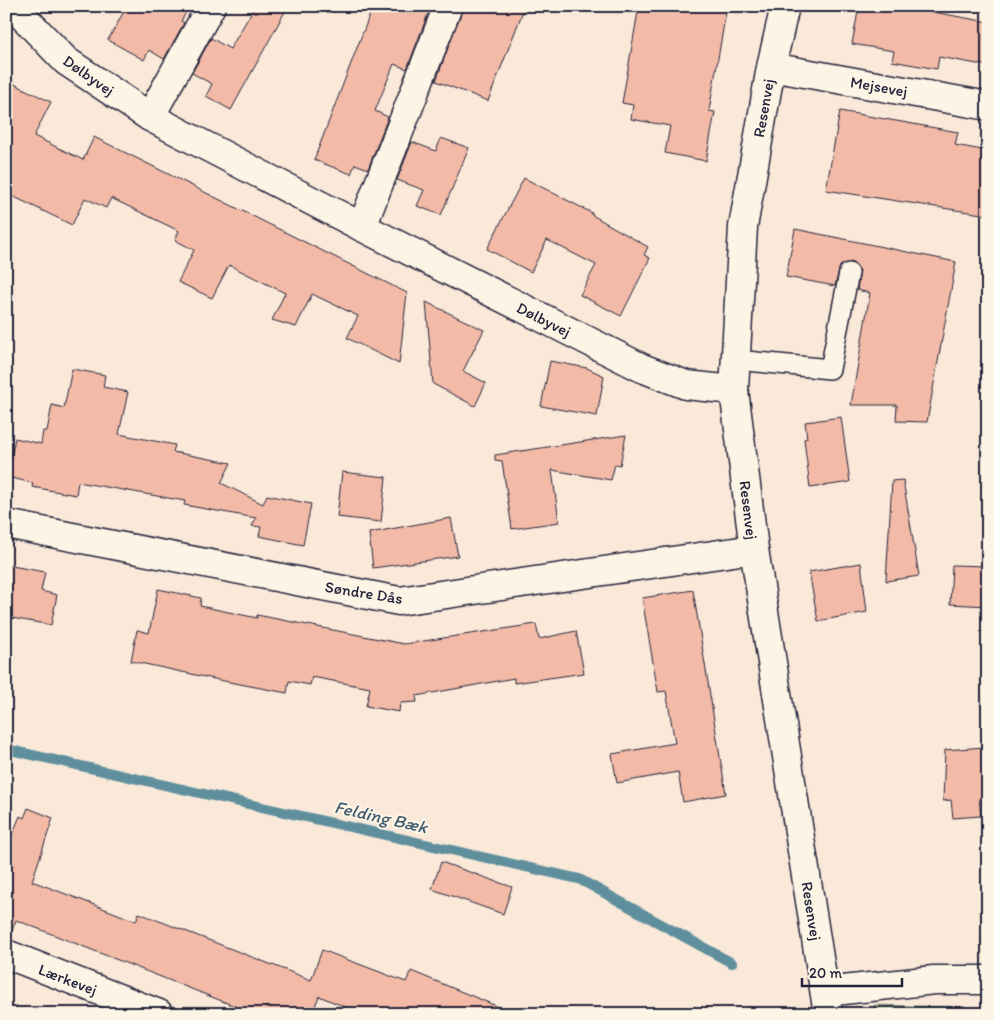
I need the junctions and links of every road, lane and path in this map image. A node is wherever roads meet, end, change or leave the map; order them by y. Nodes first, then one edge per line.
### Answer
1 (13, 6) edge
2 (211, 6) edge
3 (448, 6) edge
4 (785, 6) edge
5 (771, 67) junction
6 (988, 106) edge
7 (150, 117) junction
8 (362, 227) junction
9 (849, 273) dead end
10 (736, 360) junction
11 (734, 390) junction
12 (6, 524) edge
13 (754, 549) junction
14 (6, 954) edge
15 (988, 980) edge
16 (827, 1003) edge
17 (159, 1014) edge

1 - 7 street, Dølbyvej
2 - 7 street
3 - 8 street
4 - 5 street, Resenvej
5 - 6 street, Mejsevej
5 - 10 street, Resenvej
7 - 8 street, Dølbyvej
8 - 11 street, Dølbyvej
9 - 10 lane
10 - 11 street, Resenvej
11 - 13 street, Resenvej
12 - 13 street, Søndre Dås
13 - 16 street, Resenvej
14 - 17 street, Lærkevej
15 - 16 street

